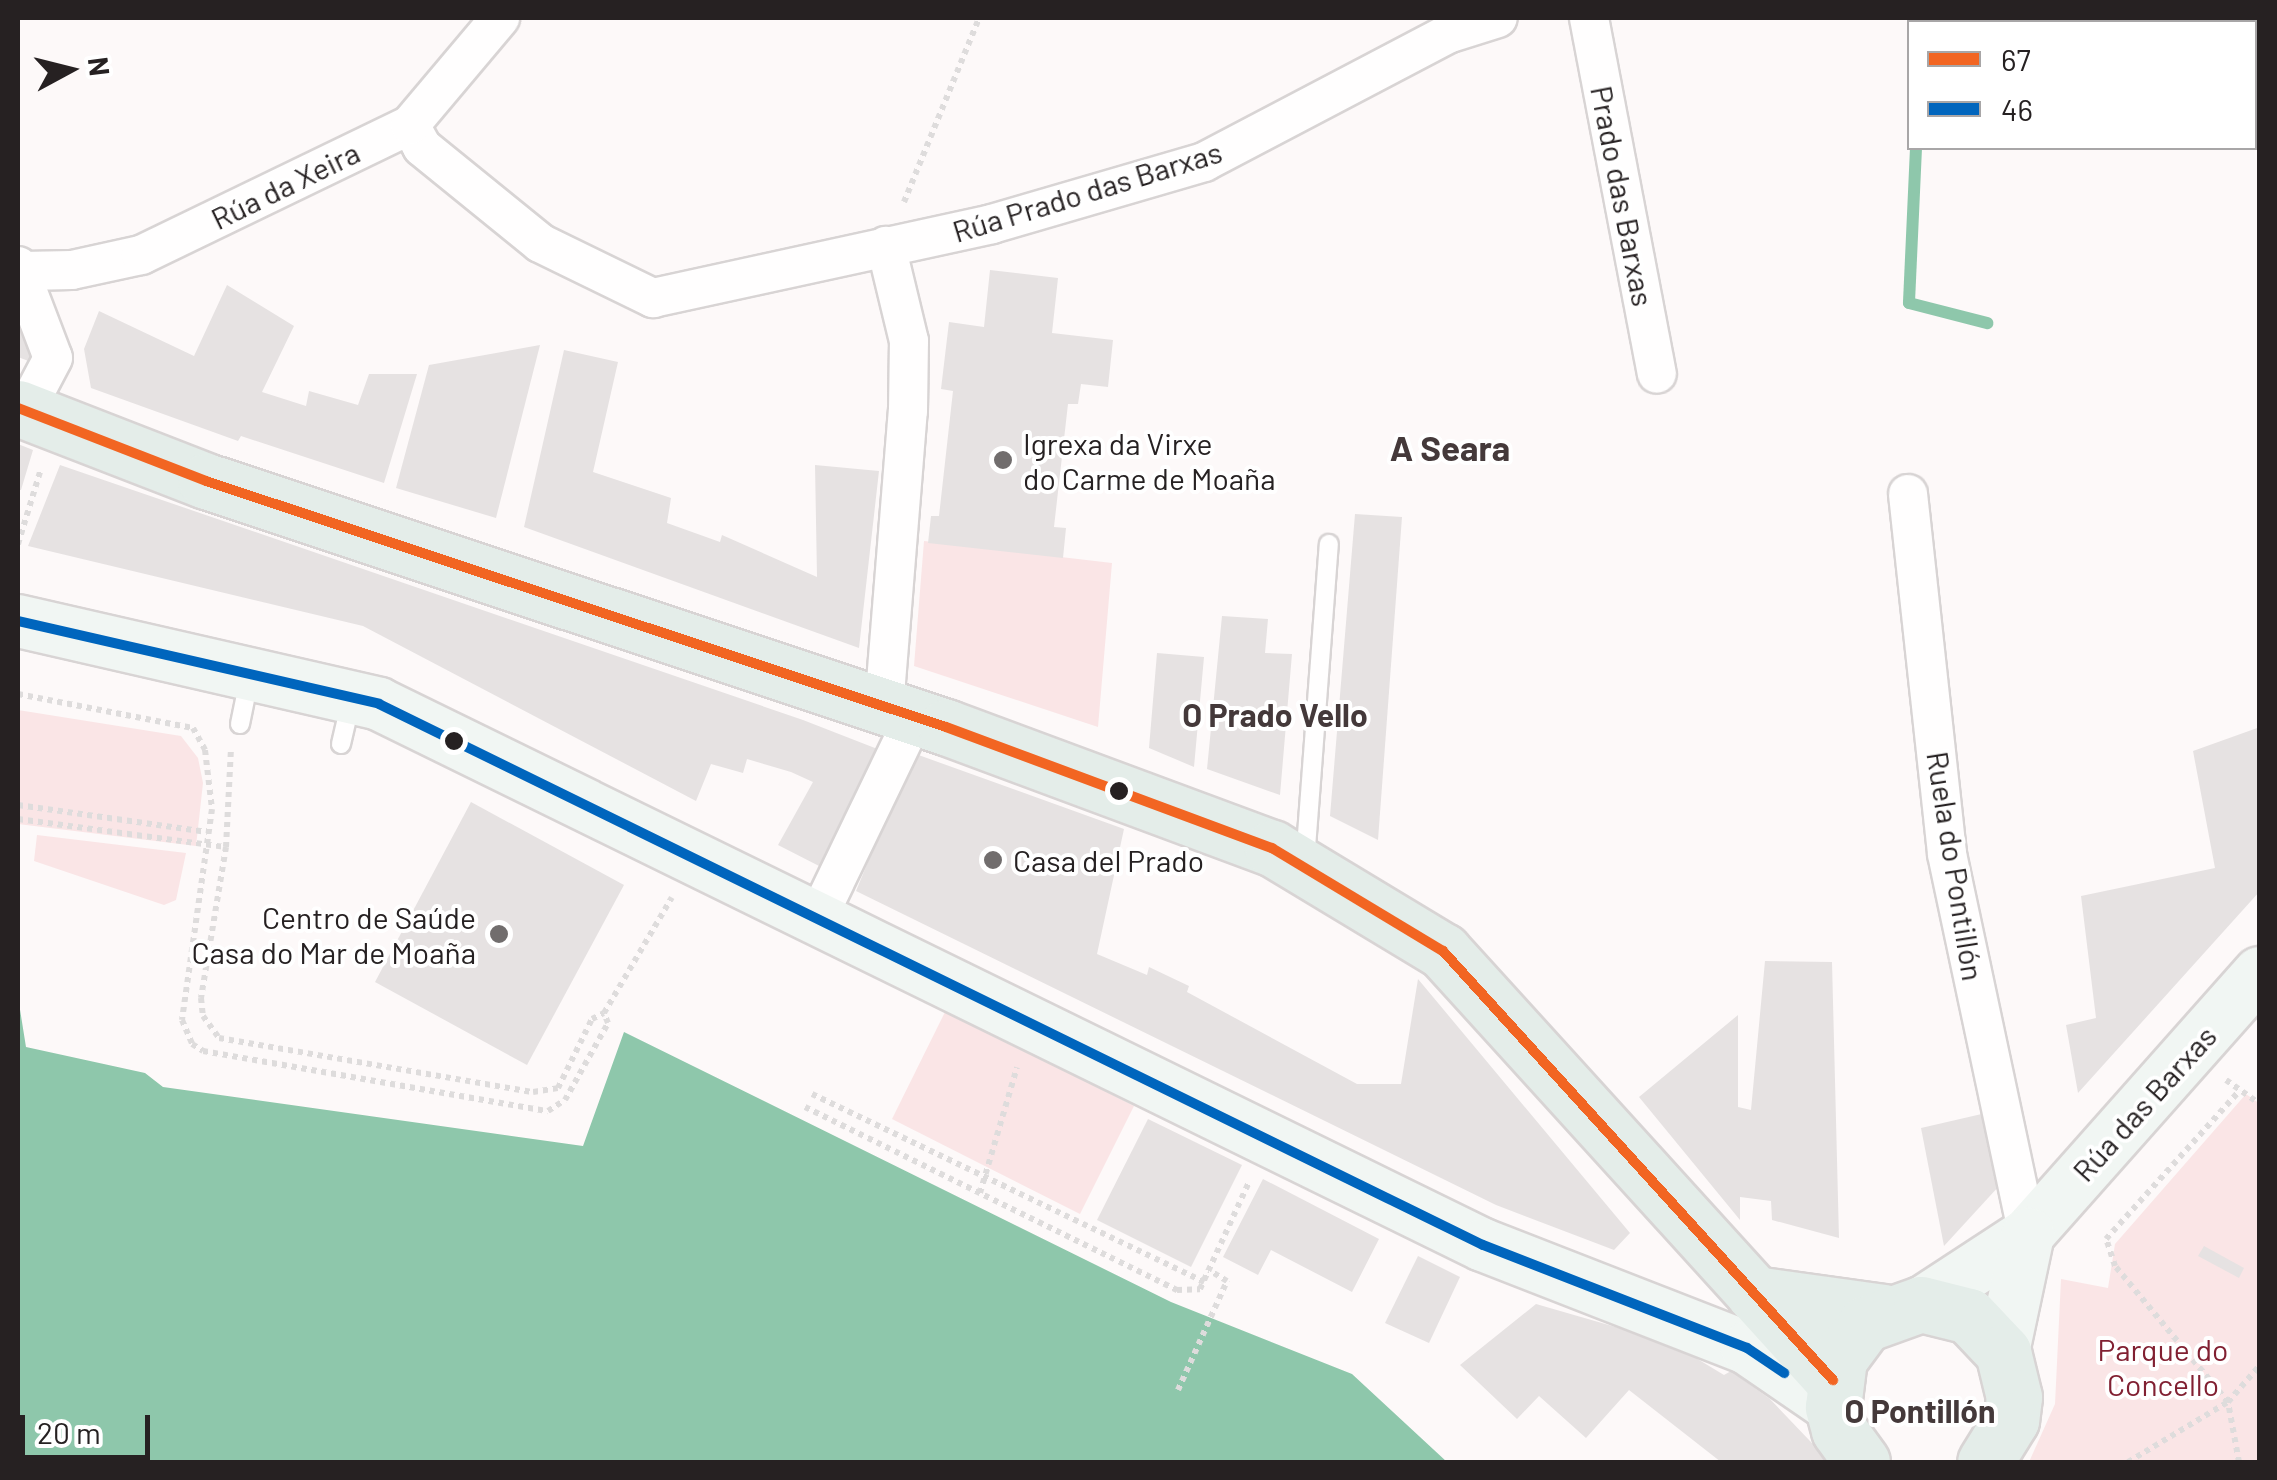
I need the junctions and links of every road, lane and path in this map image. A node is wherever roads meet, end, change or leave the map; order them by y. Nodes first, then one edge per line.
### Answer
1 (500, 18) edge
2 (979, 18) edge
3 (1498, 18) edge
4 (1589, 18) edge
5 (410, 125) junction
6 (886, 246) junction
7 (20, 269) edge
8 (1657, 374) dead end
9 (29, 426) edge
10 (1908, 494) dead end
11 (18, 544) edge
12 (1329, 544) dead end
13 (18, 621) edge
14 (18, 694) edge
15 (245, 699) junction
16 (899, 712) junction
17 (18, 805) edge
18 (18, 818) edge
19 (207, 832) junction
20 (206, 844) junction
21 (226, 846) junction
22 (694, 858) junction
23 (1304, 866) junction
24 (817, 919) junction
25 (2260, 973) edge
26 (604, 1013) junction
27 (1030, 1023) junction
28 (2240, 1090) dead end
29 (812, 1094) dead end
30 (804, 1107) dead end
31 (1268, 1140) junction
32 (986, 1178) junction
33 (980, 1193) junction
34 (2028, 1234) junction
35 (1209, 1270) junction
36 (1204, 1282) junction
37 (1754, 1294) junction
38 (1903, 1308) junction
39 (2004, 1352) junction
40 (2260, 1365) edge
41 (1178, 1390) dead end
42 (1833, 1394) junction
43 (2228, 1402) junction
44 (1862, 1462) edge
45 (1984, 1462) edge
46 (2128, 1462) edge
47 (2240, 1462) edge

1 - 5 street, Rúa da Xeira
2 - 6 path
3 - 6 street, Rúa Prado das Barxas
4 - 8 street, Prado das Barxas
5 - 6 street, Rúa Prado das Barxas
5 - 7 street, Rúa da Xeira
6 - 16 street
7 - 9 street
9 - 11 path
9 - 16 main road
10 - 34 street, Ruela do Pontillón
12 - 23 lane
13 - 15 street
14 - 19 path
15 - 21 path
15 - 22 street
16 - 23 main road
16 - 24 street
17 - 19 path
18 - 20 path
19 - 20 path
20 - 21 path
20 - 26 path
21 - 26 path
22 - 24 street
22 - 26 path
23 - 37 main road
24 - 27 street
25 - 34 street, Rúa das Barxas
27 - 31 street
27 - 32 path
28 - 43 path
29 - 32 path
30 - 33 path
31 - 35 path
31 - 42 street
32 - 33 path
32 - 36 path
33 - 36 path
34 - 38 street, Rúa das Barxas
34 - 39 street
35 - 36 path
35 - 41 path
37 - 38 main road
37 - 42 main road
38 - 39 main road
38 - 42 main road
39 - 45 main road
40 - 43 path
42 - 44 main road
43 - 46 path
43 - 47 path

